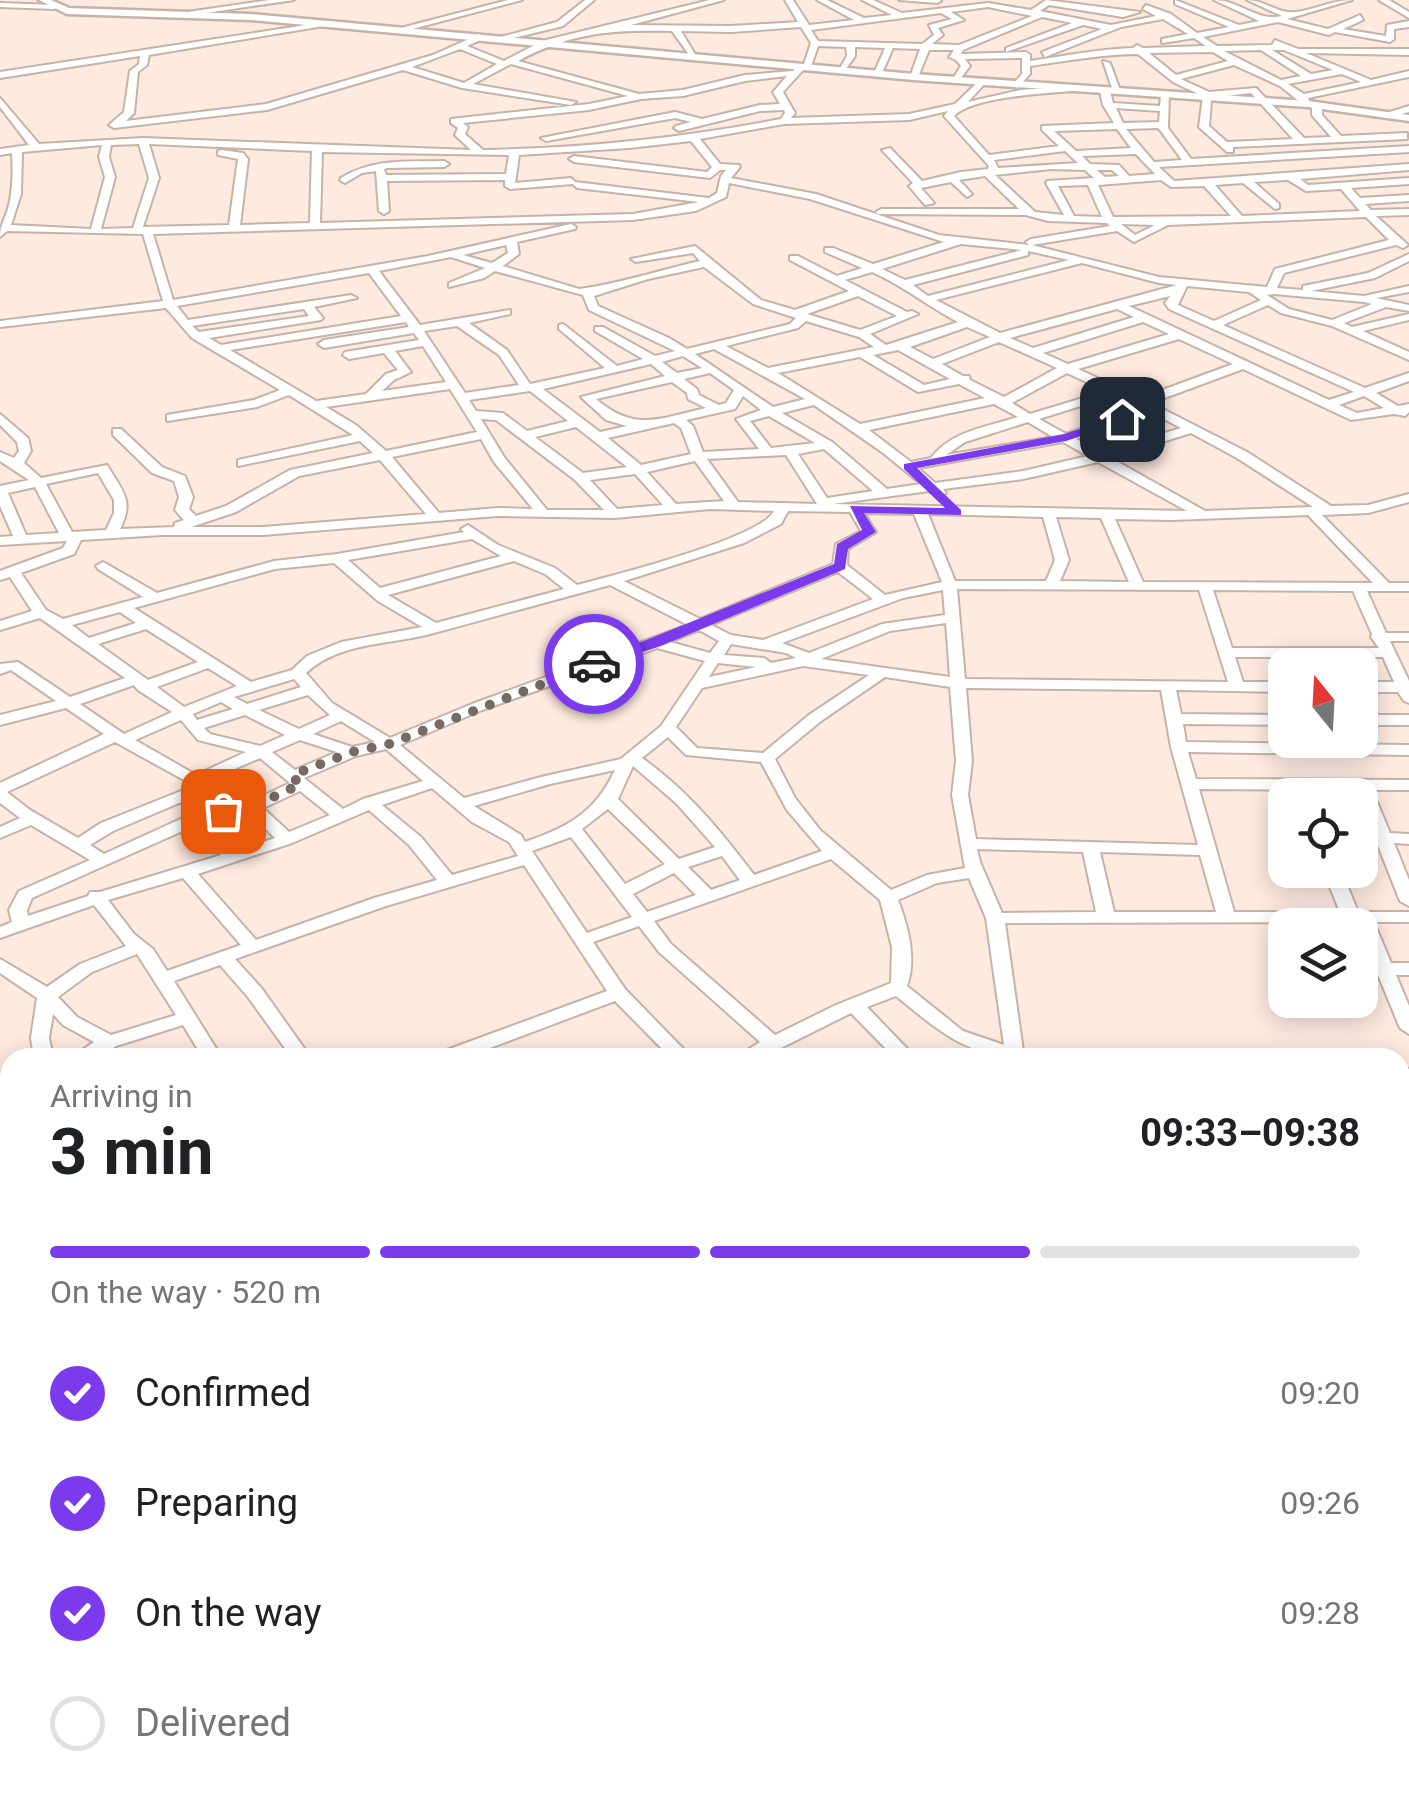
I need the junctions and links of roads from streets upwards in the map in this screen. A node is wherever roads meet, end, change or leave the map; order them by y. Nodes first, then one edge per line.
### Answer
1 (205, 0) edge
2 (290, 0) edge
3 (518, 0) edge
4 (589, 0) edge
5 (720, 0) edge
6 (820, 0) edge
7 (866, 0) edge
8 (903, 0) edge
9 (1123, 0) edge
10 (1198, 0) edge
11 (1218, 0) edge
12 (1267, 0) edge
13 (1348, 0) edge
14 (1384, 0) edge
15 (1050, 1) edge
16 (1253, 1) edge
17 (1302, 1) edge
18 (697, 2) edge
19 (790, 2) edge
20 (803, 2) edge
21 (1396, 2) edge
22 (983, 3) edge
23 (1155, 3) edge
24 (49, 4) edge
25 (247, 4) junction
26 (1183, 4) edge
27 (0, 5) edge
28 (684, 7) junction
29 (960, 8) junction
30 (1322, 8) junction
31 (943, 11) junction
32 (1198, 12) junction
33 (178, 14) junction
34 (1040, 15) junction
35 (1409, 15) edge
36 (901, 16) junction
37 (1165, 16) junction
38 (1290, 16) junction
39 (298, 21) junction
40 (1218, 21) junction
41 (1273, 21) junction
42 (804, 22) junction
43 (866, 22) junction
44 (1084, 22) junction
45 (1130, 22) junction
46 (332, 24) junction
47 (1409, 24) edge
48 (1180, 26) junction
49 (637, 27) junction
50 (607, 28) junction
51 (675, 28) junction
52 (1239, 28) junction
53 (397, 30) junction
54 (1335, 30) junction
55 (276, 31) junction
56 (1146, 32) junction
57 (1112, 33) junction
58 (1197, 36) junction
59 (480, 37) junction
60 (497, 38) junction
61 (1043, 38) junction
62 (1390, 39) junction
63 (546, 43) junction
64 (868, 43) junction
65 (1074, 44) junction
66 (462, 46) junction
67 (1285, 47) junction
68 (813, 48) junction
69 (1263, 48) junction
70 (889, 49) junction
71 (1139, 49) junction
72 (1218, 49) junction
73 (924, 50) junction
74 (960, 50) junction
75 (849, 51) junction
76 (1296, 51) junction
77 (530, 52) junction
78 (650, 52) junction
79 (1385, 52) junction
80 (145, 53) junction
81 (692, 56) junction
82 (1090, 56) junction
83 (1408, 60) edge
84 (1053, 61) junction
85 (1320, 61) junction
86 (0, 62) edge
87 (1235, 62) junction
88 (510, 63) junction
89 (1106, 63) junction
90 (1380, 64) junction
91 (1029, 66) junction
92 (1286, 66) junction
93 (406, 68) junction
94 (43, 69) junction
95 (801, 69) junction
96 (843, 70) junction
97 (1344, 71) junction
98 (1255, 72) junction
99 (878, 73) junction
100 (1049, 73) junction
101 (0, 75) edge
102 (1388, 76) junction
103 (914, 77) junction
104 (1310, 77) junction
105 (1176, 79) junction
106 (958, 80) junction
107 (1367, 81) junction
108 (980, 82) junction
109 (1276, 83) junction
110 (468, 84) junction
111 (1017, 85) junction
112 (1074, 88) junction
113 (1090, 90) junction
114 (1237, 90) junction
115 (1111, 91) junction
116 (1145, 93) junction
117 (1166, 95) junction
118 (641, 96) junction
119 (1210, 97) junction
120 (548, 98) junction
121 (0, 101) edge
122 (1265, 101) junction
123 (1309, 102) junction
124 (1108, 105) junction
125 (485, 107) dead end
126 (587, 107) junction
127 (785, 107) junction
128 (1164, 109) junction
129 (952, 110) junction
130 (1407, 114) edge
131 (784, 121) junction
132 (701, 122) junction
133 (1118, 124) junction
134 (114, 125) junction
135 (1165, 130) junction
136 (1210, 134) junction
137 (1196, 135) dead end
138 (692, 136) junction
139 (1182, 136) dead end
140 (546, 138) dead end
141 (1408, 138) edge
142 (1338, 140) junction
143 (1302, 141) junction
144 (106, 142) junction
145 (79, 144) junction
146 (144, 144) junction
147 (1224, 145) junction
148 (36, 147) junction
149 (317, 147) junction
150 (586, 147) junction
151 (17, 149) junction
152 (1409, 149) edge
153 (358, 150) junction
154 (887, 150) dead end
155 (1139, 150) junction
156 (1396, 150) junction
157 (1068, 151) junction
158 (0, 152) edge
159 (481, 152) junction
160 (1033, 152) junction
161 (428, 153) junction
162 (1335, 154) junction
163 (514, 157) junction
164 (990, 158) junction
165 (574, 159) junction
166 (1241, 160) junction
167 (1190, 163) junction
168 (1150, 164) junction
169 (1050, 166) junction
170 (1088, 166) junction
171 (717, 167) junction
172 (1407, 167) edge
173 (1366, 168) junction
174 (1353, 169) junction
175 (384, 171) junction
176 (992, 174) junction
177 (1287, 174) junction
178 (510, 177) junction
179 (1164, 177) junction
180 (1244, 178) junction
181 (952, 179) junction
182 (1126, 179) junction
183 (344, 180) dead end
184 (727, 180) junction
185 (1093, 180) junction
186 (1409, 181) edge
187 (1207, 182) junction
188 (574, 183) junction
189 (1382, 183) junction
190 (919, 184) junction
191 (1344, 186) junction
192 (967, 194) dead end
193 (1292, 198) junction
194 (1409, 198) edge
195 (1357, 200) junction
196 (713, 201) junction
197 (929, 203) dead end
198 (384, 211) dead end
199 (881, 212) dead end
200 (1030, 212) junction
201 (1409, 212) edge
202 (1369, 213) junction
203 (1069, 216) junction
204 (1236, 216) junction
205 (594, 219) junction
206 (1114, 224) junction
207 (1409, 224) edge
208 (315, 226) junction
209 (1378, 226) junction
210 (234, 228) junction
211 (2, 231) edge
212 (142, 231) junction
213 (95, 232) junction
214 (510, 241) junction
215 (958, 241) junction
216 (1396, 241) junction
217 (1024, 243) dead end
218 (1409, 248) edge
219 (1038, 249) junction
220 (829, 250) dead end
221 (451, 254) junction
222 (1409, 257) edge
223 (794, 258) dead end
224 (636, 259) dead end
225 (1088, 259) junction
226 (704, 264) junction
227 (1409, 267) edge
228 (372, 268) junction
229 (495, 268) junction
230 (874, 270) junction
231 (1388, 270) junction
232 (1356, 278) junction
233 (835, 280) junction
234 (904, 284) junction
235 (453, 285) dead end
236 (1181, 287) junction
237 (1409, 288) edge
238 (588, 291) junction
239 (860, 291) junction
240 (1292, 293) junction
241 (1268, 297) junction
242 (351, 298) dead end
243 (1385, 298) junction
244 (924, 300) junction
245 (169, 304) junction
246 (306, 304) junction
247 (1116, 305) junction
248 (1361, 305) junction
249 (936, 307) junction
250 (1409, 308) edge
251 (506, 312) dead end
252 (906, 316) junction
253 (798, 317) junction
254 (1143, 318) junction
255 (1409, 318) edge
256 (459, 322) junction
257 (623, 322) junction
258 (1387, 322) junction
259 (968, 323) junction
260 (1334, 323) junction
261 (0, 324) edge
262 (184, 324) junction
263 (414, 324) junction
264 (1216, 324) junction
265 (562, 328) dead end
266 (782, 330) junction
267 (1354, 330) junction
268 (860, 334) junction
269 (1179, 335) junction
270 (196, 336) junction
271 (379, 336) junction
272 (1002, 338) junction
273 (426, 342) junction
274 (324, 344) dead end
275 (714, 345) junction
276 (900, 346) junction
277 (883, 348) junction
278 (216, 349) junction
279 (388, 349) junction
280 (1405, 351) edge
281 (684, 352) junction
282 (1034, 352) junction
283 (862, 353) junction
284 (349, 355) dead end
285 (736, 356) junction
286 (654, 361) junction
287 (934, 363) junction
288 (1242, 365) junction
289 (1066, 368) junction
290 (765, 369) junction
291 (712, 370) junction
292 (613, 371) junction
293 (726, 377) junction
294 (1409, 377) edge
295 (673, 379) junction
296 (965, 379) junction
297 (451, 385) junction
298 (632, 387) junction
299 (530, 388) junction
300 (742, 389) junction
301 (292, 390) junction
302 (1117, 392) junction
303 (1365, 392) junction
304 (371, 397) junction
305 (461, 397) junction
306 (817, 400) junction
307 (1002, 401) junction
308 (316, 404) junction
309 (1327, 404) junction
310 (1144, 406) junction
311 (718, 409) junction
312 (1402, 409) edge
313 (770, 411) junction
314 (471, 415) junction
315 (172, 418) dead end
316 (1034, 418) junction
317 (678, 420) junction
318 (1409, 420) edge
319 (578, 422) junction
320 (3, 424) edge
321 (858, 428) junction
322 (1194, 428) junction
323 (118, 432) dead end
324 (483, 435) junction
325 (526, 435) junction
326 (598, 436) junction
327 (363, 437) junction
328 (1066, 438) junction
329 (827, 445) junction
330 (767, 451) junction
331 (790, 452) junction
332 (384, 455) junction
333 (698, 456) junction
334 (1101, 457) junction
335 (6, 459) edge
336 (935, 461) junction
337 (243, 464) dead end
338 (908, 466) junction
339 (638, 470) junction
340 (580, 477) junction
341 (40, 481) junction
342 (936, 490) junction
343 (0, 491) edge
344 (884, 493) junction
345 (1405, 504) edge
346 (824, 505) junction
347 (734, 506) junction
348 (783, 507) junction
349 (673, 508) junction
350 (855, 509) junction
351 (1310, 510) junction
352 (1327, 510) junction
353 (542, 512) junction
354 (920, 512) junction
355 (957, 512) junction
356 (615, 514) junction
357 (1201, 514) junction
358 (456, 515) junction
359 (1050, 515) junction
360 (436, 516) junction
361 (1107, 516) junction
362 (194, 522) junction
363 (162, 531) junction
364 (263, 531) junction
365 (112, 534) junction
366 (474, 535) junction
367 (71, 536) junction
368 (21, 539) junction
369 (0, 541) edge
370 (337, 558) junction
371 (511, 558) junction
372 (274, 564) junction
373 (103, 566) dead end
374 (840, 566) junction
375 (7, 574) edge
376 (612, 580) junction
377 (950, 585) junction
378 (1051, 585) junction
379 (1138, 586) junction
380 (1206, 587) junction
381 (1358, 587) junction
382 (1385, 587) junction
383 (1409, 588) edge
384 (574, 590) junction
385 (377, 593) junction
386 (153, 597) junction
387 (882, 600) junction
388 (117, 608) junction
389 (41, 613) junction
390 (952, 618) junction
391 (61, 624) junction
392 (148, 624) junction
393 (0, 626) edge
394 (698, 626) junction
395 (434, 628) junction
396 (110, 634) junction
397 (1378, 637) junction
398 (1409, 637) edge
399 (727, 638) junction
400 (656, 643) junction
401 (87, 644) junction
402 (767, 644) junction
403 (1227, 652) junction
404 (711, 658) junction
405 (806, 660) junction
406 (209, 662) junction
407 (1396, 662) edge
408 (4, 663) edge
409 (778, 664) junction
410 (883, 672) junction
411 (297, 674) junction
412 (958, 683) junction
413 (138, 684) junction
414 (698, 684) junction
415 (1168, 686) junction
416 (248, 687) junction
417 (1237, 687) junction
418 (1260, 688) junction
419 (1268, 688) edge
420 (310, 689) junction
421 (1378, 689) edge
422 (1406, 692) edge
423 (221, 696) junction
424 (68, 703) junction
425 (1268, 703) edge
426 (242, 710) junction
427 (342, 716) junction
428 (0, 720) edge
429 (188, 720) junction
430 (1173, 720) junction
431 (1268, 720) edge
432 (1378, 720) edge
433 (1409, 720) edge
434 (668, 728) junction
435 (300, 733) junction
436 (119, 738) junction
437 (389, 744) junction
438 (1268, 747) edge
439 (1378, 747) edge
440 (1179, 748) junction
441 (1409, 750) edge
442 (262, 752) junction
443 (352, 752) junction
444 (768, 758) junction
445 (1372, 758) edge
446 (629, 761) junction
447 (296, 780) junction
448 (437, 782) junction
449 (1190, 784) junction
450 (1378, 785) edge
451 (1387, 785) junction
452 (1409, 785) edge
453 (193, 787) junction
454 (1268, 788) edge
455 (0, 792) edge
456 (609, 800) junction
457 (369, 802) junction
458 (463, 804) junction
459 (252, 807) junction
460 (340, 815) junction
461 (191, 818) junction
462 (31, 820) junction
463 (1378, 824) edge
464 (573, 828) junction
465 (0, 833) edge
466 (286, 838) junction
467 (1384, 838) junction
468 (1409, 838) edge
469 (80, 842) junction
470 (968, 844) junction
471 (1090, 846) junction
472 (726, 849) junction
473 (1208, 850) junction
474 (526, 853) junction
475 (833, 853) junction
476 (232, 856) junction
477 (103, 861) junction
478 (676, 866) junction
479 (188, 872) junction
480 (974, 872) junction
481 (448, 882) junction
482 (751, 883) junction
483 (624, 892) junction
484 (96, 896) junction
485 (709, 898) junction
486 (888, 898) junction
487 (1409, 900) edge
488 (1226, 916) junction
489 (1268, 916) edge
490 (1106, 917) junction
491 (1378, 917) edge
492 (1409, 917) edge
493 (995, 918) junction
494 (636, 920) junction
495 (21, 924) junction
496 (0, 933) edge
497 (583, 940) junction
498 (252, 946) junction
499 (139, 947) junction
500 (1378, 955) edge
501 (223, 958) junction
502 (0, 965) edge
503 (1386, 969) junction
504 (1409, 969) edge
505 (162, 979) junction
506 (898, 988) junction
507 (618, 993) junction
508 (47, 996) junction
509 (854, 1006) junction
510 (189, 1018) junction
511 (1409, 1028) edge
512 (109, 1042) junction
513 (772, 1043) junction
514 (42, 1048) edge
515 (98, 1048) edge
516 (207, 1048) edge
517 (294, 1048) edge
518 (470, 1048) edge
519 (673, 1048) edge
520 (763, 1048) edge
521 (897, 1048) edge
522 (993, 1048) edge
523 (1014, 1048) edge

1 - 25 street
2 - 25 street
3 - 53 street
4 - 60 street
5 - 18 street
6 - 43 street
7 - 36 street
8 - 29 street
9 - 23 street
10 - 26 street
11 - 41 street
12 - 16 street
13 - 30 street
14 - 21 street
15 - 23 street
15 - 34 street
16 - 38 street
17 - 30 street
18 - 28 street
19 - 20 street
19 - 42 street
21 - 35 street
22 - 29 street
22 - 34 street
23 - 26 street
23 - 37 street
24 - 27 street
24 - 33 street
25 - 33 street
26 - 32 street
28 - 42 street
28 - 50 street
29 - 31 street
30 - 38 street
30 - 54 street
31 - 36 street
31 - 73 street
32 - 37 street
32 - 40 street
33 - 39 street
34 - 44 street
34 - 74 street
36 - 43 street
37 - 45 street
37 - 48 street
38 - 41 street
39 - 46 street
39 - 55 street
40 - 48 street
40 - 52 street
41 - 52 street
41 - 54 street
42 - 43 street
42 - 51 street
42 - 68 street
43 - 64 street
44 - 57 street
44 - 61 street
45 - 56 street
45 - 57 street
46 - 53 street
46 - 55 street
47 - 62 street
48 - 56 street
48 - 58 street
49 - 50 street
49 - 51 street
49 - 78 street
50 - 63 street
51 - 81 street
52 - 58 street
52 - 67 street
53 - 59 street
54 - 62 street
55 - 80 street
56 - 57 street
57 - 65 street
57 - 71 street
58 - 71 street
58 - 72 street
59 - 60 street
59 - 66 street
60 - 63 street
61 - 65 street
61 - 74 street
62 - 79 street
63 - 77 street
63 - 78 street
64 - 70 street
64 - 75 street
65 - 84 street
66 - 77 street
66 - 88 street
66 - 93 street
67 - 69 street
67 - 76 street
68 - 75 street
68 - 95 street
69 - 72 street
69 - 92 street
70 - 73 street
70 - 75 street
70 - 99 street
71 - 72 street
71 - 82 street
71 - 105 street
72 - 87 street
73 - 74 street
73 - 103 street
74 - 91 street
74 - 106 street
75 - 96 street
76 - 79 street
76 - 85 street
77 - 88 street
78 - 81 street
79 - 83 street
79 - 90 street
80 - 94 street
80 - 134 street
81 - 95 street
82 - 84 street
82 - 89 street
83 - 90 street
83 - 102 street
84 - 91 street
85 - 92 street
85 - 97 street
86 - 94 street
87 - 98 street
87 - 105 street
88 - 110 street
88 - 118 street
89 - 100 street
89 - 115 street
90 - 102 street
91 - 100 street
91 - 111 street
92 - 104 street
93 - 110 street
93 - 134 street
94 - 101 street
95 - 96 street
95 - 118 street
95 - 127 street
96 - 99 street
97 - 104 street
97 - 107 street
98 - 109 street
98 - 114 street
99 - 103 street
100 - 113 street
102 - 107 street
103 - 106 street
104 - 109 street
105 - 116 street
105 - 119 street
106 - 108 street
107 - 123 street
108 - 111 street
108 - 129 street
109 - 123 street
110 - 120 street
111 - 112 street
112 - 113 street
112 - 129 street
113 - 115 street
114 - 119 street
114 - 122 street
115 - 116 street
115 - 124 street
116 - 117 street
117 - 119 street
117 - 128 street
118 - 126 street
119 - 122 street
119 - 136 street
120 - 125 street
120 - 126 street
121 - 148 street
122 - 123 street
122 - 143 street
123 - 130 street
123 - 142 street
124 - 128 street
124 - 133 street
126 - 159 street
127 - 131 street
127 - 132 street
128 - 135 street
129 - 131 street
129 - 164 street
130 - 141 street
131 - 138 street
132 - 140 street
132 - 150 street
133 - 135 street
133 - 155 street
133 - 157 street
134 - 145 street
135 - 139 street
135 - 167 street
136 - 137 street
136 - 147 street
138 - 150 street
138 - 171 street
141 - 142 street
142 - 143 street
143 - 147 street
144 - 145 street
144 - 146 street
144 - 213 street
145 - 148 street
146 - 149 street
146 - 210 street
146 - 212 street
147 - 166 street
148 - 151 street
149 - 153 street
149 - 208 street
150 - 163 street
151 - 158 street
151 - 211 street
152 - 156 street
153 - 161 street
153 - 175 street
154 - 190 street
155 - 157 street
155 - 168 street
156 - 162 street
156 - 172 street
157 - 160 street
157 - 170 street
159 - 161 street
159 - 163 street
160 - 164 street
160 - 169 street
161 - 175 street
162 - 166 street
162 - 174 street
163 - 165 street
163 - 175 street
163 - 178 street
164 - 176 street
165 - 171 street
165 - 188 street
166 - 167 street
167 - 168 street
168 - 179 street
169 - 170 street
169 - 176 street
170 - 182 street
170 - 185 street
171 - 184 street
172 - 173 street
173 - 174 street
173 - 189 street
174 - 177 street
175 - 178 street
175 - 183 street
175 - 198 street
176 - 181 street
176 - 200 street
177 - 180 street
177 - 193 street
178 - 188 street
179 - 182 street
179 - 187 street
180 - 187 street
180 - 193 street
181 - 190 street
181 - 192 street
182 - 185 street
184 - 196 street
184 - 215 street
185 - 203 street
185 - 206 street
186 - 189 street
187 - 204 street
188 - 196 street
188 - 205 street
189 - 191 street
190 - 197 street
191 - 193 street
191 - 195 street
193 - 204 street
194 - 195 street
195 - 202 street
196 - 205 street
199 - 200 street
200 - 203 street
201 - 202 street
202 - 204 street
202 - 209 street
203 - 206 street
204 - 206 street
205 - 208 street
205 - 214 street
206 - 217 street
207 - 209 street
208 - 210 street
209 - 216 street
210 - 212 street
211 - 213 street
212 - 213 street
212 - 245 street
214 - 221 street
214 - 229 street
215 - 219 street
215 - 230 street
216 - 218 street
216 - 241 street
219 - 225 street
219 - 234 street
220 - 230 street
221 - 228 street
221 - 229 street
222 - 231 street
223 - 233 street
224 - 226 street
225 - 236 street
225 - 244 street
226 - 238 street
226 - 253 street
227 - 231 street
228 - 245 street
228 - 263 street
229 - 235 street
229 - 238 street
230 - 233 street
230 - 234 street
231 - 232 street
232 - 240 street
232 - 243 street
233 - 239 street
234 - 244 street
236 - 241 street
236 - 247 street
236 - 264 street
237 - 243 street
238 - 257 street
239 - 252 street
239 - 253 street
240 - 241 street
240 - 248 street
241 - 260 street
241 - 264 street
242 - 246 street
243 - 248 street
243 - 250 street
244 - 249 street
245 - 261 street
245 - 262 street
246 - 262 street
246 - 270 street
247 - 254 street
247 - 272 street
248 - 258 street
248 - 260 street
249 - 252 street
249 - 259 street
251 - 256 street
252 - 268 street
253 - 266 street
253 - 268 street
254 - 269 street
254 - 282 street
255 - 258 street
256 - 263 street
256 - 299 street
257 - 281 street
257 - 286 street
258 - 267 street
259 - 272 street
259 - 276 street
260 - 267 street
262 - 270 street
263 - 271 street
263 - 273 street
263 - 278 street
264 - 303 street
265 - 292 street
266 - 275 street
266 - 285 street
267 - 280 street
268 - 277 street
269 - 288 street
269 - 289 street
270 - 278 street
271 - 274 street
271 - 279 street
272 - 282 street
272 - 287 street
273 - 279 street
273 - 297 street
275 - 281 street
275 - 285 street
276 - 277 street
276 - 287 street
277 - 283 street
278 - 301 street
279 - 284 street
279 - 304 street
281 - 286 street
281 - 291 street
282 - 289 street
283 - 290 street
283 - 296 street
285 - 290 street
286 - 292 street
286 - 295 street
287 - 296 street
288 - 309 street
288 - 310 street
289 - 302 street
289 - 307 street
290 - 293 street
290 - 306 street
291 - 293 street
291 - 295 street
292 - 298 street
292 - 299 street
293 - 300 street
294 - 303 street
295 - 298 street
295 - 311 street
296 - 307 street
297 - 304 street
297 - 305 street
298 - 317 street
299 - 305 street
299 - 319 street
300 - 311 street
300 - 313 street
301 - 308 street
301 - 315 street
302 - 310 street
302 - 316 street
303 - 309 street
303 - 312 street
304 - 308 street
305 - 314 street
306 - 313 street
306 - 321 street
307 - 316 street
307 - 321 street
308 - 327 street
309 - 312 street
310 - 322 street
310 - 328 street
311 - 317 street
312 - 318 street
313 - 329 street
313 - 330 street
314 - 324 street
314 - 325 street
316 - 328 street
316 - 336 street
317 - 326 street
317 - 333 street
319 - 325 street
319 - 326 street
320 - 335 street
321 - 338 street
322 - 334 street
322 - 352 street
323 - 362 street
324 - 332 street
324 - 353 street
325 - 340 street
326 - 339 street
327 - 332 street
327 - 337 street
328 - 334 street
328 - 336 street
329 - 331 street
329 - 344 street
330 - 331 street
330 - 333 street
331 - 346 street
332 - 360 street
332 - 362 street
333 - 339 street
333 - 347 street
334 - 342 street
334 - 357 street
335 - 341 street
336 - 338 street
338 - 342 street
339 - 340 street
339 - 349 street
340 - 356 street
341 - 343 street
341 - 365 street
341 - 367 street
342 - 344 street
342 - 355 street
343 - 368 street
344 - 346 street
345 - 352 street
346 - 348 street
346 - 350 street
347 - 348 street
347 - 349 street
348 - 376 street
349 - 356 street
350 - 354 street
350 - 374 street
351 - 352 street
351 - 357 street
351 - 382 street
353 - 356 street
353 - 358 street
354 - 355 street
354 - 377 street
355 - 359 street
357 - 361 street
358 - 360 street
358 - 366 street
359 - 361 street
359 - 378 street
360 - 364 street
361 - 379 street
362 - 363 street
363 - 364 street
363 - 365 street
364 - 372 street
365 - 367 street
366 - 370 street
366 - 371 street
367 - 368 street
367 - 375 street
368 - 369 street
370 - 372 street
370 - 385 street
371 - 384 street
371 - 385 street
372 - 386 street
373 - 386 street
374 - 387 street
374 - 394 street
375 - 389 street
376 - 384 street
376 - 394 street
377 - 378 street
377 - 387 street
377 - 390 street
378 - 379 street
379 - 380 street
380 - 381 street
380 - 403 street
381 - 382 street
381 - 397 street
382 - 383 street
384 - 395 street
385 - 395 street
386 - 388 street
387 - 402 street
388 - 391 street
388 - 392 street
388 - 396 street
389 - 391 street
389 - 393 street
390 - 405 street
390 - 412 street
391 - 401 street
392 - 396 street
392 - 406 street
394 - 399 street
394 - 400 street
395 - 411 street
396 - 401 street
397 - 398 street
397 - 407 street
399 - 402 street
399 - 404 street
400 - 404 street
400 - 437 street
401 - 413 street
402 - 405 street
403 - 407 street
403 - 417 street
404 - 409 street
404 - 414 street
405 - 409 street
405 - 410 street
406 - 413 street
406 - 416 street
407 - 422 street
408 - 424 street
409 - 414 street
410 - 412 street
410 - 444 street
411 - 416 street
411 - 420 street
412 - 415 street
412 - 470 street
413 - 424 street
413 - 429 street
414 - 434 street
415 - 417 street
415 - 430 street
416 - 423 street
417 - 418 street
418 - 419 street
418 - 425 street
420 - 426 street
420 - 427 street
421 - 422 street
423 - 426 street
423 - 429 street
424 - 428 street
424 - 436 street
426 - 429 street
426 - 435 street
427 - 435 street
427 - 437 street
429 - 436 street
429 - 442 street
430 - 431 street
430 - 440 street
432 - 433 street
434 - 444 street
434 - 446 street
435 - 442 street
435 - 443 street
436 - 453 street
436 - 455 street
437 - 443 street
437 - 448 street
438 - 440 street
439 - 441 street
440 - 449 street
442 - 447 street
442 - 453 street
443 - 447 street
444 - 475 street
445 - 451 street
446 - 456 street
446 - 458 street
446 - 472 street
447 - 459 street
447 - 460 street
448 - 457 street
448 - 458 street
449 - 454 street
449 - 473 street
450 - 451 street
451 - 452 street
453 - 461 street
453 - 469 street
455 - 462 street
456 - 464 street
456 - 478 street
457 - 460 street
457 - 481 street
458 - 474 street
459 - 461 street
459 - 466 street
460 - 466 street
461 - 476 street
461 - 477 street
462 - 465 street
462 - 469 street
463 - 467 street
464 - 474 street
464 - 483 street
466 - 476 street
467 - 468 street
467 - 487 street
469 - 477 street
470 - 471 street
470 - 480 street
471 - 473 street
471 - 490 street
472 - 478 street
472 - 482 street
473 - 488 street
474 - 481 street
474 - 497 street
475 - 482 street
475 - 486 street
476 - 479 street
477 - 495 street
478 - 483 street
478 - 485 street
479 - 484 street
479 - 498 street
480 - 486 street
480 - 493 street
481 - 498 street
482 - 485 street
483 - 494 street
484 - 495 street
484 - 499 street
485 - 494 street
486 - 506 street
488 - 489 street
488 - 490 street
490 - 493 street
491 - 492 street
493 - 523 street
494 - 497 street
494 - 513 street
495 - 496 street
497 - 507 street
498 - 501 street
499 - 505 street
499 - 508 street
500 - 503 street
501 - 505 street
501 - 517 street
502 - 508 street
503 - 504 street
503 - 511 street
505 - 510 street
506 - 509 street
506 - 522 street
507 - 518 street
507 - 519 street
508 - 512 street
508 - 514 street
509 - 513 street
509 - 521 street
510 - 512 street
510 - 516 street
512 - 515 street
513 - 520 street

